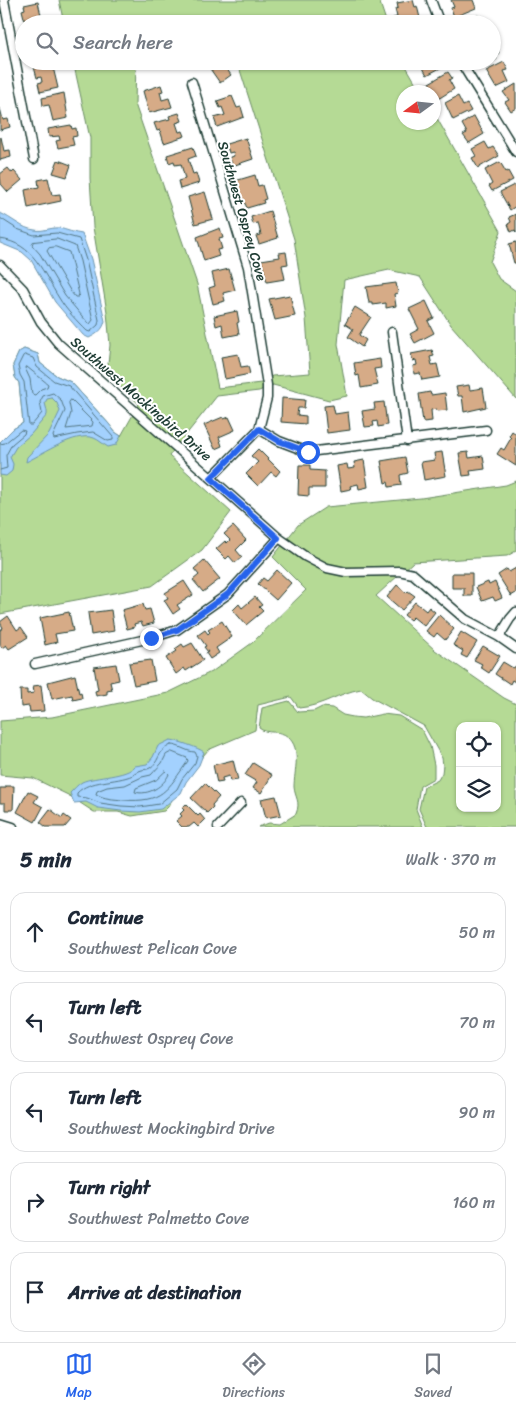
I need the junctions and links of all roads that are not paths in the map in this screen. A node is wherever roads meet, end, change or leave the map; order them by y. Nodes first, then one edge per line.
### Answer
1 (4, 0) edge
2 (431, 0) edge
3 (437, 15) edge
4 (15, 58) edge
5 (17, 70) edge
6 (466, 70) edge
7 (192, 82) dead end
8 (516, 152) edge
9 (34, 159) dead end
10 (0, 265) edge
11 (392, 332) dead end
12 (259, 429) junction
13 (486, 430) dead end
14 (407, 441) junction
15 (211, 478) junction
16 (278, 538) junction
17 (516, 612) edge
18 (499, 637) junction
19 (516, 649) edge
20 (35, 664) dead end
21 (241, 803) dead end
22 (0, 823) edge
23 (13, 827) edge
24 (218, 827) edge

1 - 4 street
2 - 3 street
5 - 9 street
6 - 8 street
7 - 12 street, Southwest Osprey Cove
10 - 15 street, Southwest Mockingbird Drive
11 - 14 street
12 - 14 street
12 - 15 street, Southwest Osprey Cove
13 - 14 street
15 - 16 street, Southwest Mockingbird Drive
16 - 18 street, Southwest Mockingbird Drive
16 - 20 street
17 - 18 street
18 - 19 street, Southwest Mockingbird Drive
21 - 24 street
22 - 23 street

